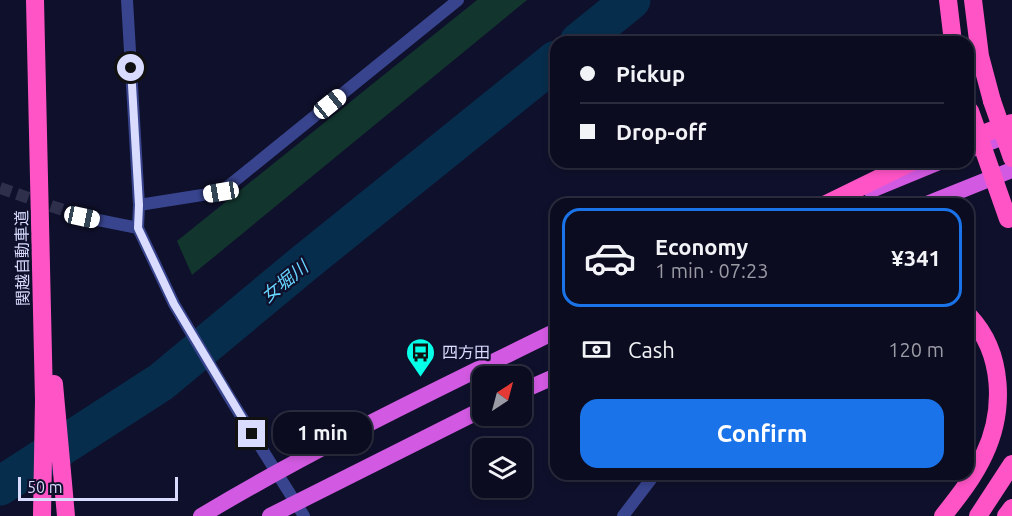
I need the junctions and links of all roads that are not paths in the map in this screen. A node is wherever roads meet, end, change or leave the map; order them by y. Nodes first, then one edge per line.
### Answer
1 (35, 0) edge
2 (127, 0) edge
3 (458, 0) edge
4 (948, 0) edge
5 (973, 0) edge
6 (952, 36) edge
7 (974, 123) edge
8 (1012, 123) edge
9 (1012, 134) edge
10 (974, 137) edge
11 (974, 148) edge
12 (1012, 158) edge
13 (900, 168) edge
14 (924, 168) edge
15 (1012, 170) edge
16 (838, 198) edge
17 (852, 198) edge
18 (942, 198) edge
19 (139, 205) junction
20 (82, 217) tunnel mouth
21 (1010, 224) edge
22 (138, 228) junction
23 (974, 324) edge
24 (550, 334) edge
25 (550, 379) edge
26 (532, 387) edge
27 (50, 396) junction
28 (472, 415) edge
29 (1012, 464) edge
30 (276, 472) junction
31 (974, 474) edge
32 (650, 480) edge
33 (970, 480) edge
34 (1012, 508) edge
35 (300, 509) edge
36 (42, 516) edge
37 (66, 516) edge
38 (201, 516) edge
39 (270, 516) edge
40 (623, 516) edge
41 (943, 516) edge
42 (978, 516) edge
43 (1006, 516) edge

1 - 27 highway, 関越自動車道
2 - 19 street
3 - 19 street
4 - 6 highway
5 - 12 highway, bridge
7 - 21 highway, bridge
8 - 10 highway
9 - 11 highway
13 - 16 highway
14 - 17 highway
15 - 18 highway
19 - 22 street
20 - 22 street
22 - 30 street
23 - 31 highway
24 - 30 highway
25 - 26 highway
27 - 36 highway, 関越自動車道
27 - 37 highway
28 - 35 highway
29 - 42 highway
30 - 35 street
30 - 38 highway
32 - 40 street
33 - 41 highway
34 - 43 highway
35 - 39 highway

